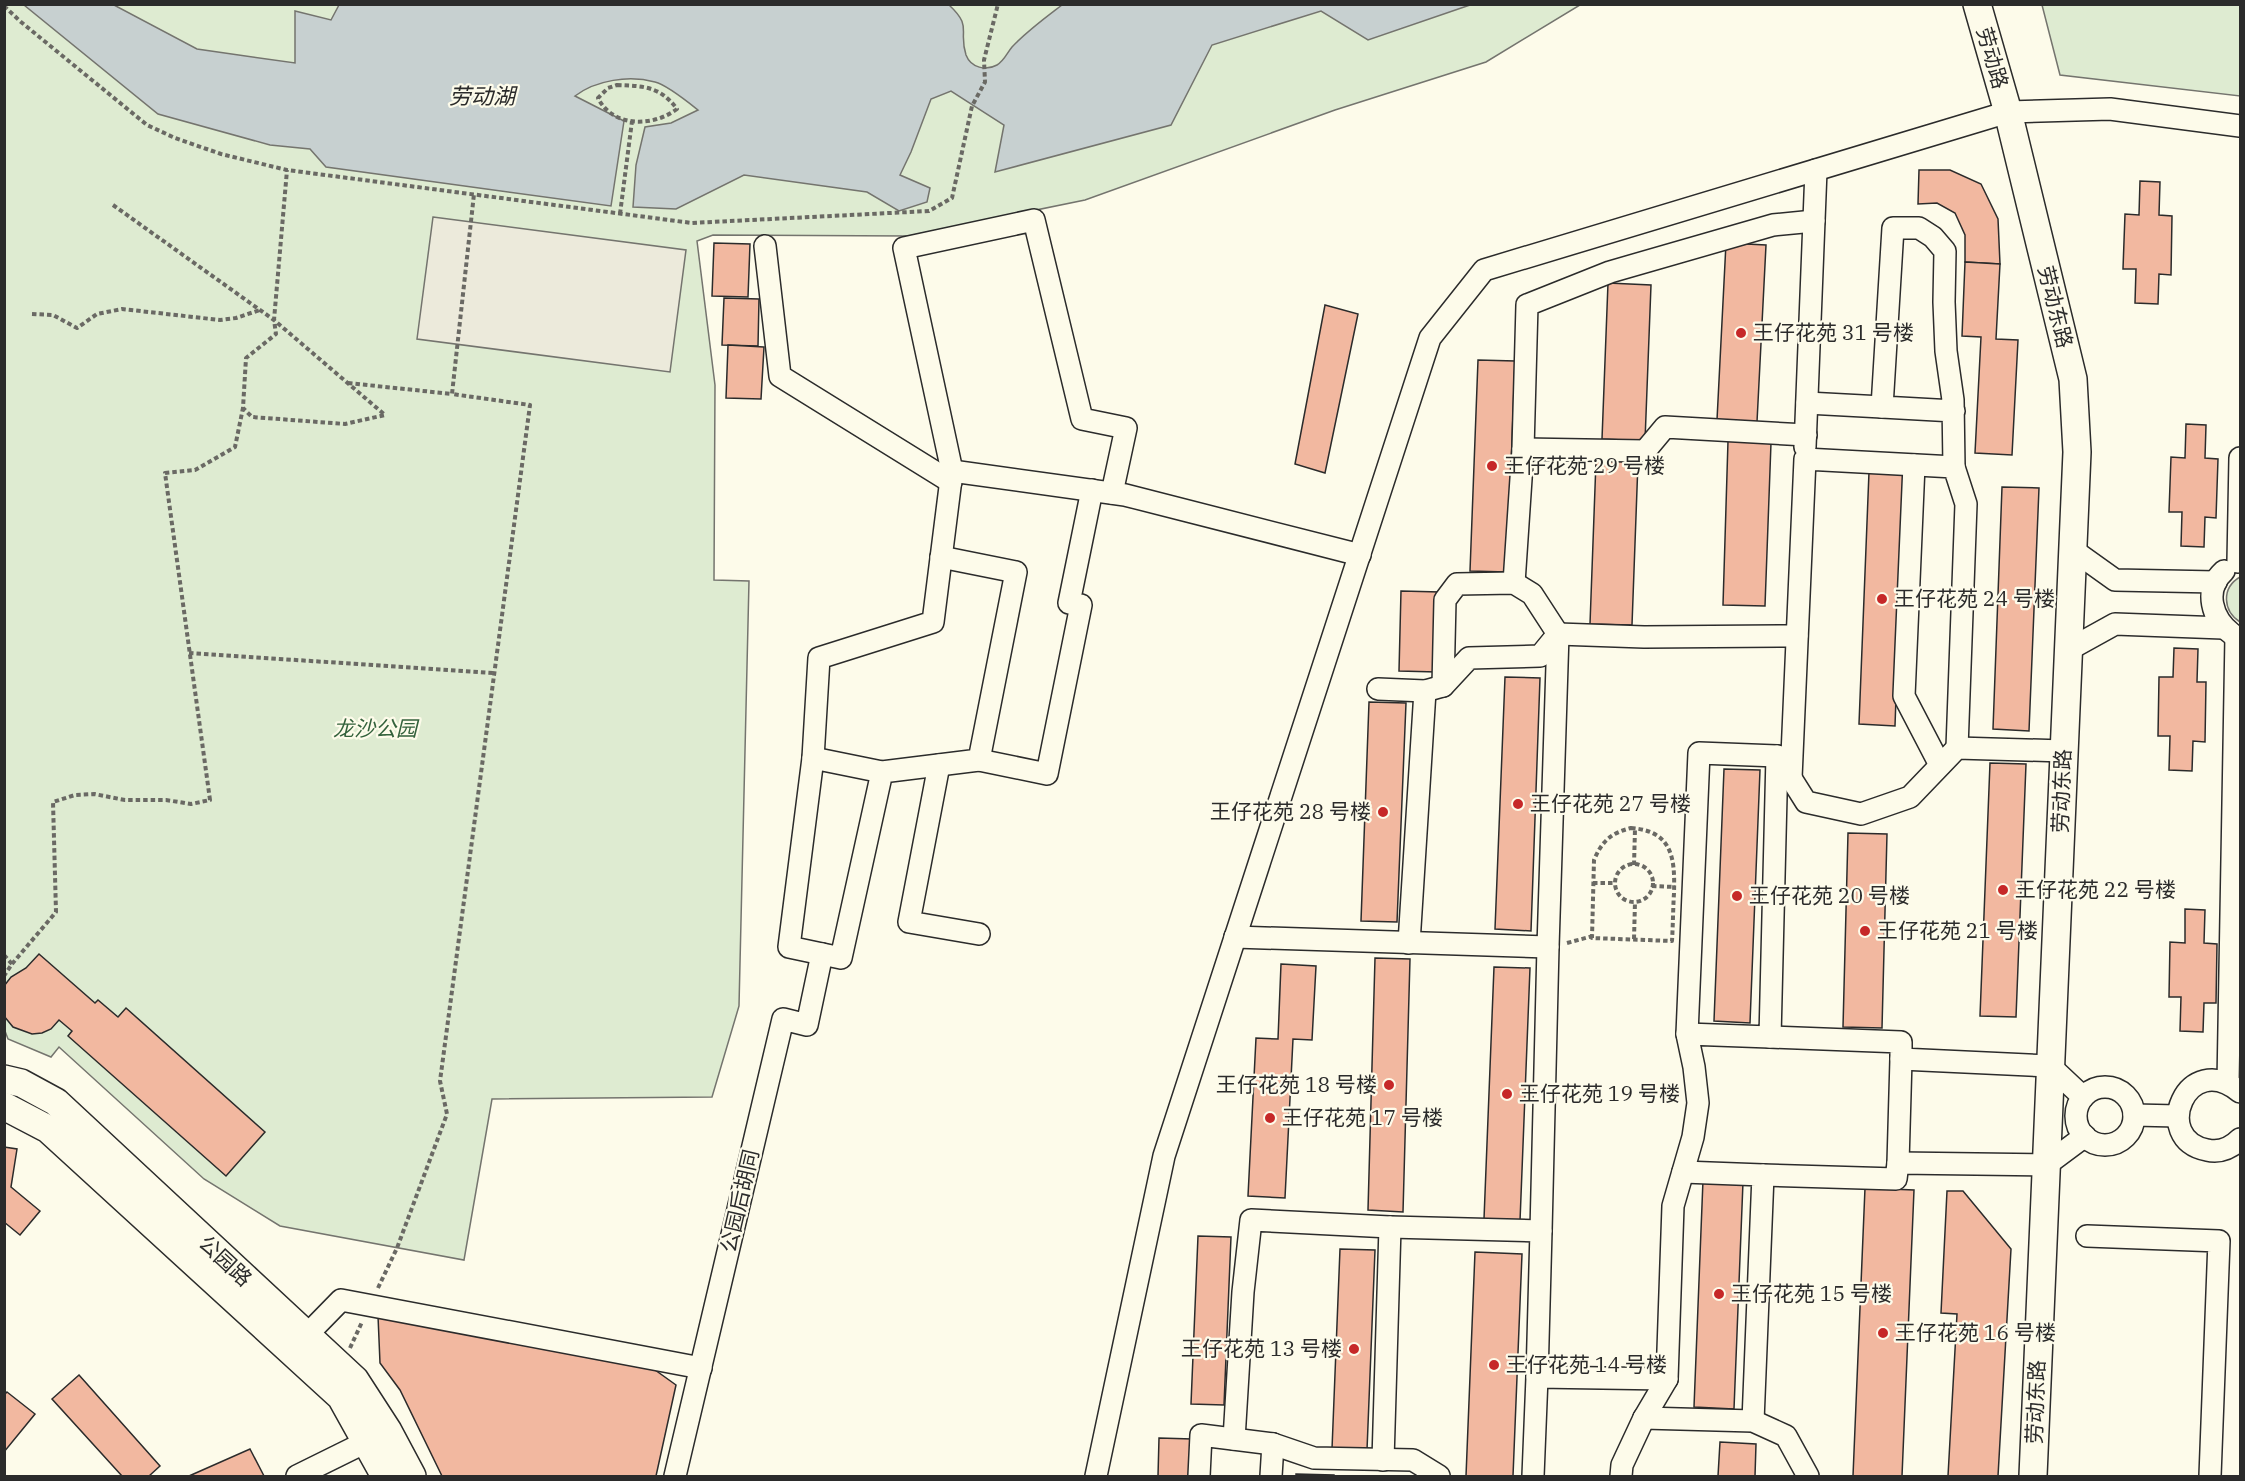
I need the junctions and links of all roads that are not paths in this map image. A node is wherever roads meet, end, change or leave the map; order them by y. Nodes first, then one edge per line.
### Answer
1 (1977, 4) edge
2 (2008, 112) junction
3 (2241, 126) edge
4 (1816, 170) junction
5 (1814, 221) junction
6 (765, 246) dead end
7 (1807, 404) junction
8 (1882, 407) junction
9 (1954, 411) junction
10 (1806, 435) junction
11 (1523, 449) junction
12 (2241, 458) edge
13 (1805, 459) junction
14 (1914, 465) junction
15 (1954, 467) junction
16 (951, 476) junction
17 (1102, 492) junction
18 (2073, 550) junction
19 (1360, 555) junction
20 (941, 557) junction
21 (2239, 561) edge
22 (2216, 582) junction
23 (1514, 583) junction
24 (1558, 634) junction
25 (2233, 634) edge
26 (1797, 636) junction
27 (2068, 650) junction
28 (1434, 688) junction
29 (1378, 689) dead end
30 (1957, 748) junction
31 (2064, 751) junction
32 (1777, 756) junction
33 (813, 758) junction
34 (979, 760) junction
35 (939, 765) junction
36 (1940, 765) junction
37 (2237, 767) edge
38 (882, 772) junction
39 (1791, 778) junction
40 (979, 934) dead end
41 (1235, 937) junction
42 (1409, 943) junction
43 (1548, 947) junction
44 (822, 954) junction
45 (1687, 1034) junction
46 (1770, 1037) junction
47 (1901, 1059) junction
48 (2050, 1066) junction
49 (4, 1079) edge
50 (2234, 1087) edge
51 (2083, 1097) junction
52 (4, 1106) edge
53 (2134, 1115) junction
54 (2178, 1116) junction
55 (2085, 1136) junction
56 (2241, 1138) edge
57 (1898, 1163) junction
58 (2046, 1165) junction
59 (1683, 1172) junction
60 (1763, 1175) junction
61 (1390, 1227) junction
62 (1541, 1231) junction
63 (2087, 1236) dead end
64 (298, 1343) junction
65 (701, 1368) junction
66 (1537, 1377) junction
67 (1666, 1379) junction
68 (1644, 1418) junction
69 (1753, 1421) junction
70 (378, 1436) junction
71 (1234, 1439) junction
72 (1273, 1444) junction
73 (1383, 1460) junction
74 (1347, 1468) edge
75 (297, 1476) edge
76 (385, 1476) edge
77 (412, 1476) edge
78 (675, 1476) edge
79 (1096, 1476) edge
80 (1199, 1476) edge
81 (1271, 1476) edge
82 (1439, 1476) edge
83 (1533, 1476) edge
84 (1621, 1476) edge
85 (1808, 1476) edge
86 (2033, 1476) edge
87 (2210, 1476) edge

1 - 2 main road, 劳动路
2 - 3 street
2 - 4 street
2 - 18 main road, 劳动东路
4 - 5 street
4 - 19 street
5 - 7 street
5 - 11 street
6 - 16 street
7 - 8 street
7 - 10 street
8 - 9 street
8 - 9 street
9 - 15 street
10 - 11 street
10 - 13 street
11 - 23 street
12 - 21 street
13 - 14 street
13 - 26 street
14 - 15 street
14 - 36 street
15 - 30 street
16 - 17 street
16 - 17 street
16 - 20 street
17 - 19 street
17 - 34 street
18 - 22 street
18 - 27 main road, 劳动东路
19 - 41 street
20 - 33 street
20 - 34 street
21 - 22 street
22 - 25 street
23 - 24 street
23 - 28 street
24 - 26 street
24 - 28 street
24 - 43 street
25 - 27 street
25 - 37 street
26 - 39 street
27 - 31 main road, 劳动东路
28 - 29 street
28 - 42 street
30 - 31 street
30 - 36 street
31 - 48 main road, 劳动东路
32 - 39 street
32 - 45 street
32 - 46 street
33 - 38 street
33 - 44 street
34 - 35 street
35 - 38 street
35 - 40 street
36 - 39 street
37 - 50 street
38 - 44 street
41 - 42 street
41 - 79 street
42 - 43 street
43 - 62 street
44 - 65 street, 公园后胡同
45 - 46 street
45 - 59 street
46 - 47 street
47 - 48 street
47 - 57 street
48 - 51 street
48 - 58 main road, 劳动东路
49 - 64 main road, 公园路
50 - 54 street
51 - 53 street
51 - 55 street
52 - 64 main road, 公园路
53 - 54 street
53 - 55 street
54 - 56 street
55 - 58 street
57 - 58 street
57 - 60 street
58 - 86 main road, 劳动东路
59 - 60 street
59 - 67 street
60 - 69 street
61 - 62 street
61 - 71 street
61 - 73 street
62 - 66 street
63 - 87 street
64 - 65 street
64 - 70 main road, 公园路
64 - 70 main road, 公园路
65 - 78 street, 公园后胡同
66 - 67 street
66 - 83 street
67 - 68 street
68 - 69 street
68 - 84 street
69 - 85 street
70 - 75 street
70 - 76 main road, 公园路
70 - 77 main road, 公园路
71 - 72 street
71 - 80 street
72 - 74 street
72 - 81 street
73 - 74 street
73 - 82 street

